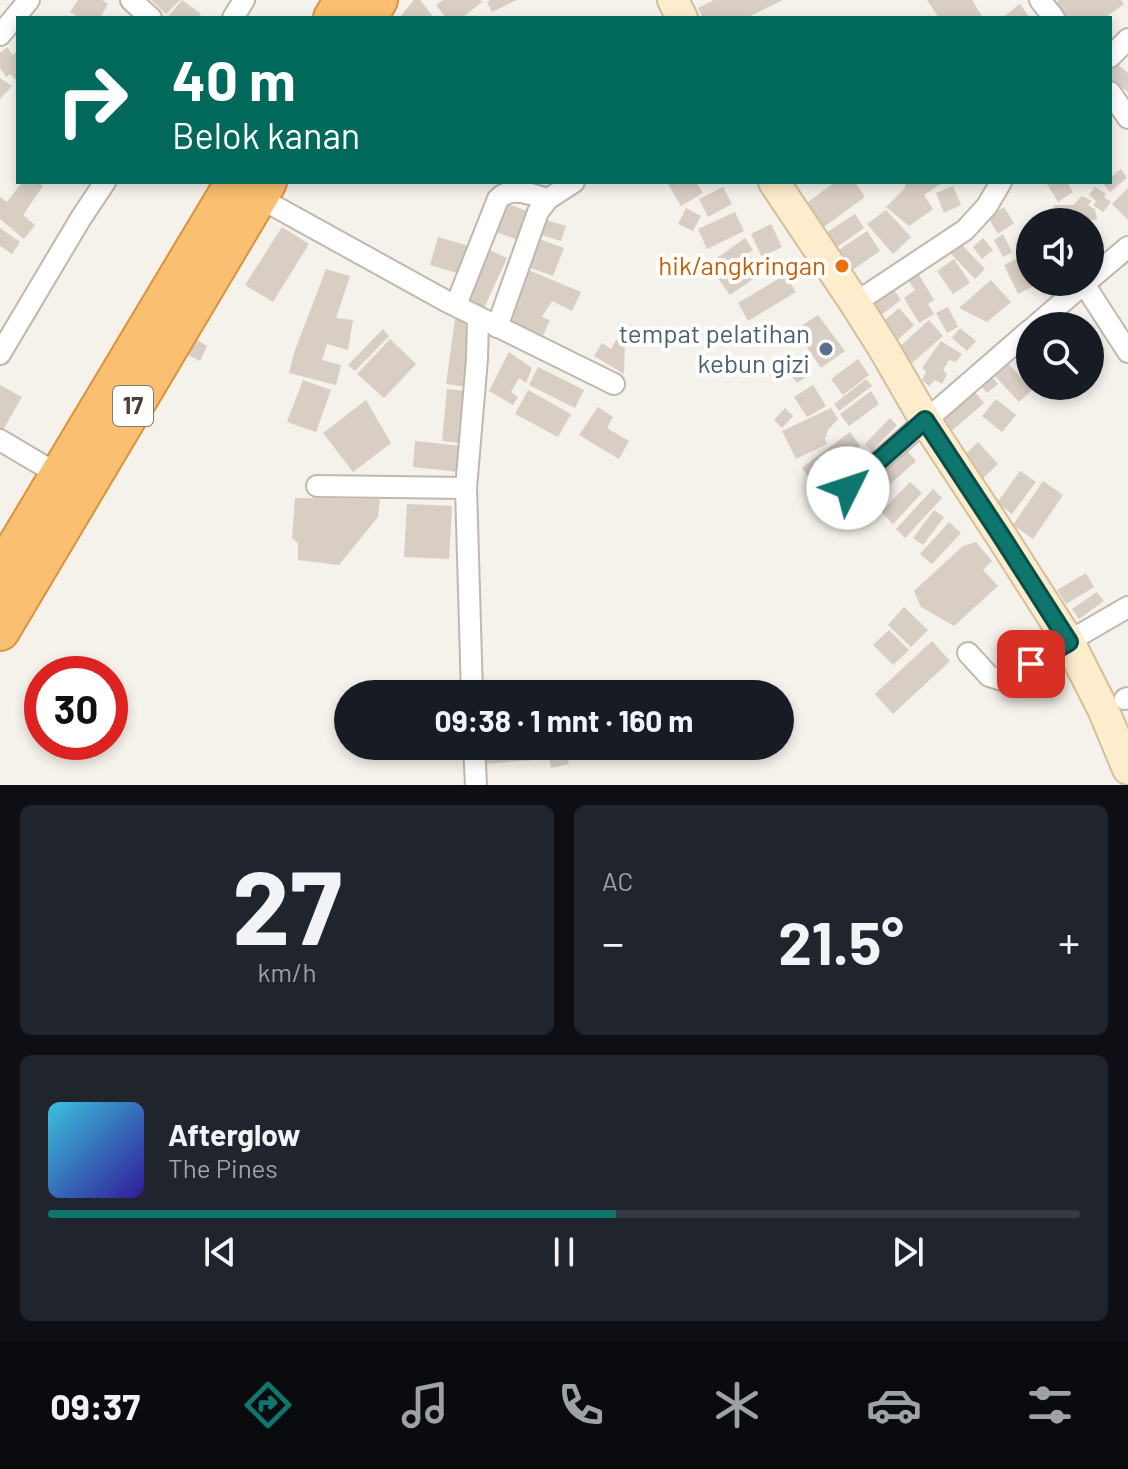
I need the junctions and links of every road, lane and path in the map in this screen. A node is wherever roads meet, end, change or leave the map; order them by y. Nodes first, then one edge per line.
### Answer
1 (131, 0) edge
2 (1040, 0) edge
3 (149, 16) edge
4 (1052, 16) edge
5 (16, 18) edge
6 (0, 35) edge
7 (1128, 39) edge
8 (1112, 55) edge
9 (1112, 95) edge
10 (1128, 118) edge
11 (104, 184) edge
12 (571, 184) edge
13 (775, 184) edge
14 (1000, 184) edge
15 (253, 187) edge
16 (548, 199) junction
17 (1128, 247) edge
18 (1104, 267) edge
19 (1070, 296) edge
20 (1095, 296) edge
21 (855, 303) junction
22 (456, 305) junction
23 (1052, 312) edge
24 (488, 322) junction
25 (1016, 342) edge
26 (1, 350) edge
27 (1128, 352) edge
28 (614, 384) dead end
29 (925, 420) junction
30 (0, 440) edge
31 (59, 475) junction
32 (317, 486) dead end
33 (466, 488) junction
34 (848, 488) dead end
35 (0, 574) edge
36 (1128, 607) edge
37 (0, 631) edge
38 (1069, 642) junction
39 (968, 653) dead end
40 (472, 680) edge
41 (475, 760) edge
42 (1128, 769) edge
43 (476, 785) edge

1 - 3 street
2 - 4 street
5 - 6 street
7 - 8 street
9 - 10 street
11 - 26 street
12 - 16 street
13 - 21 street
14 - 21 street
15 - 22 street
15 - 31 highway, 17
15 - 37 highway, 17
16 - 22 street
16 - 24 street
17 - 18 street
19 - 23 street
20 - 27 street
21 - 29 street
22 - 24 street
24 - 28 street
24 - 33 street
25 - 29 street
29 - 34 street
29 - 38 street
30 - 31 street
31 - 35 highway, 17
32 - 33 street
33 - 40 street
36 - 38 street
38 - 39 street
38 - 42 street
41 - 43 street

